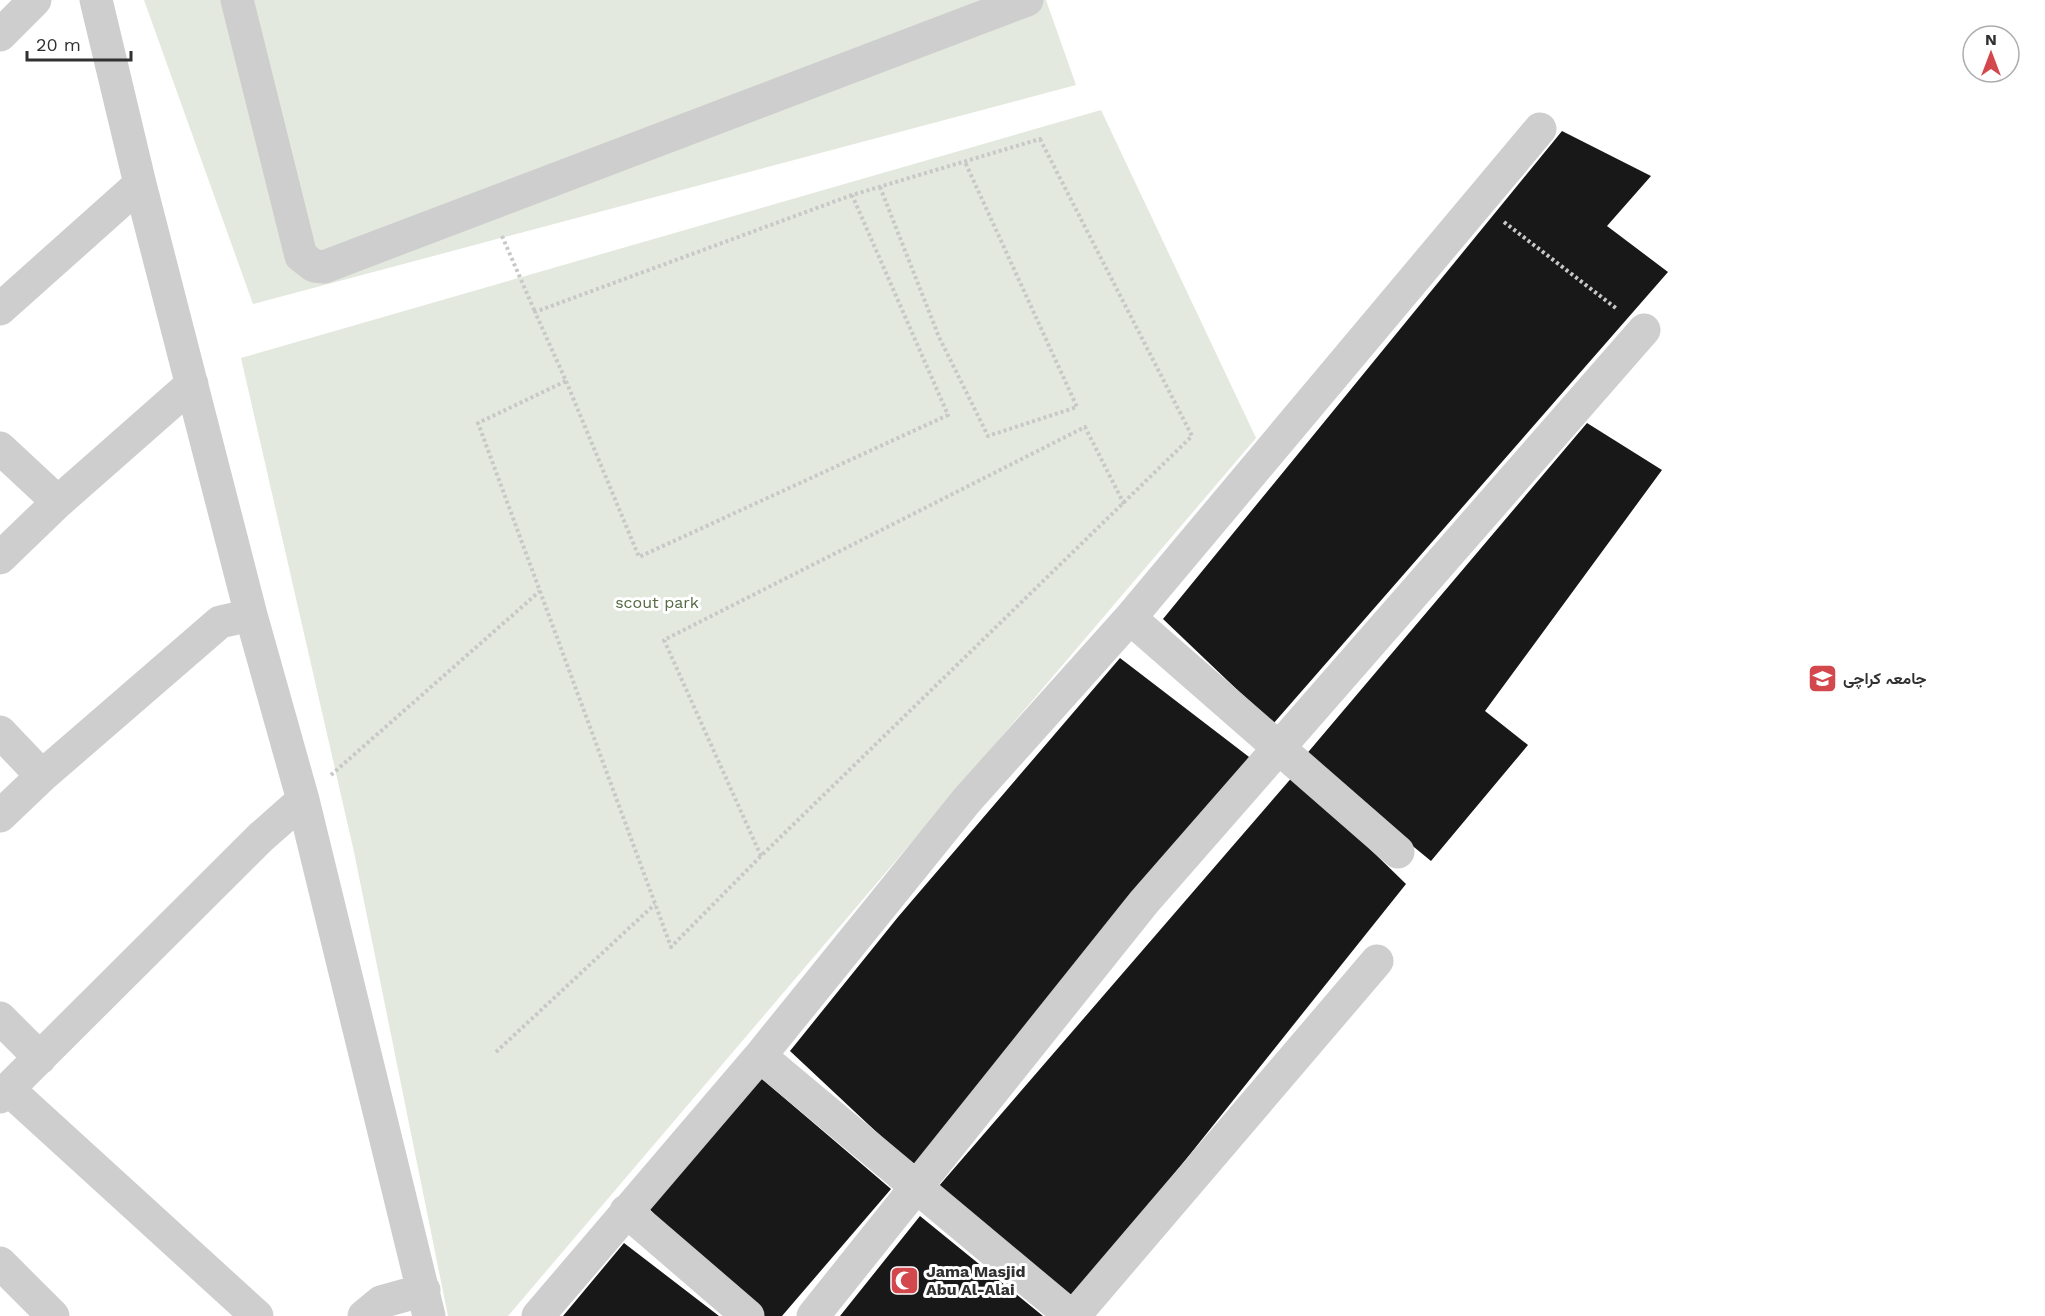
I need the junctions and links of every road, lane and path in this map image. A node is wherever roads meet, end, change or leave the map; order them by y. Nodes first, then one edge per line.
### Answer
1 (35, 0) edge
2 (96, 0) edge
3 (237, 0) edge
4 (1027, 0) edge
5 (0, 35) edge
6 (1540, 129) dead end
7 (965, 162) junction
8 (140, 184) junction
9 (880, 186) junction
10 (852, 195) junction
11 (1478, 202) junction
12 (489, 204) junction
13 (0, 309) edge
14 (535, 312) junction
15 (1644, 330) joint
16 (566, 381) junction
17 (192, 384) junction
18 (0, 448) edge
19 (58, 502) junction
20 (1124, 504) junction
21 (0, 558) edge
22 (540, 591) junction
23 (251, 615) junction
24 (1130, 618) junction
25 (0, 732) edge
26 (1279, 749) junction
27 (42, 776) junction
28 (303, 801) junction
29 (0, 816) edge
30 (1398, 852) dead end
31 (761, 856) junction
32 (655, 904) junction
33 (1377, 961) dead end
34 (0, 1018) edge
35 (496, 1052) dead end
36 (760, 1056) junction
37 (40, 1058) junction
38 (4, 1093) edge
39 (916, 1188) junction
40 (626, 1211) junction
41 (0, 1263) edge
42 (426, 1303) edge
43 (53, 1316) edge
44 (256, 1316) edge
45 (364, 1316) edge
46 (538, 1316) edge
47 (748, 1316) edge
48 (813, 1316) edge
49 (1072, 1316) edge

1 - 5 street
2 - 8 street
3 - 12 street
4 - 12 street
6 - 11 street
7 - 9 path
7 - 9 path
7 - 20 path
8 - 13 street
8 - 17 street
9 - 10 path
10 - 14 path
10 - 16 path
11 - 15 path
11 - 24 street
12 - 14 path
14 - 16 path
15 - 26 street
16 - 22 path
17 - 19 street
17 - 23 street
18 - 19 street
19 - 21 street
20 - 31 path
20 - 31 path
22 - 28 path
22 - 32 path
23 - 27 street
23 - 28 street
24 - 26 street
24 - 36 street
25 - 27 street
26 - 30 street
26 - 39 street
27 - 29 street
28 - 37 street
28 - 42 street
31 - 32 path
32 - 35 path
33 - 49 street
34 - 37 street
36 - 39 street
36 - 40 street
37 - 38 street
38 - 44 street
39 - 48 street
39 - 49 street
40 - 46 street
40 - 47 street
41 - 43 street
42 - 45 street

